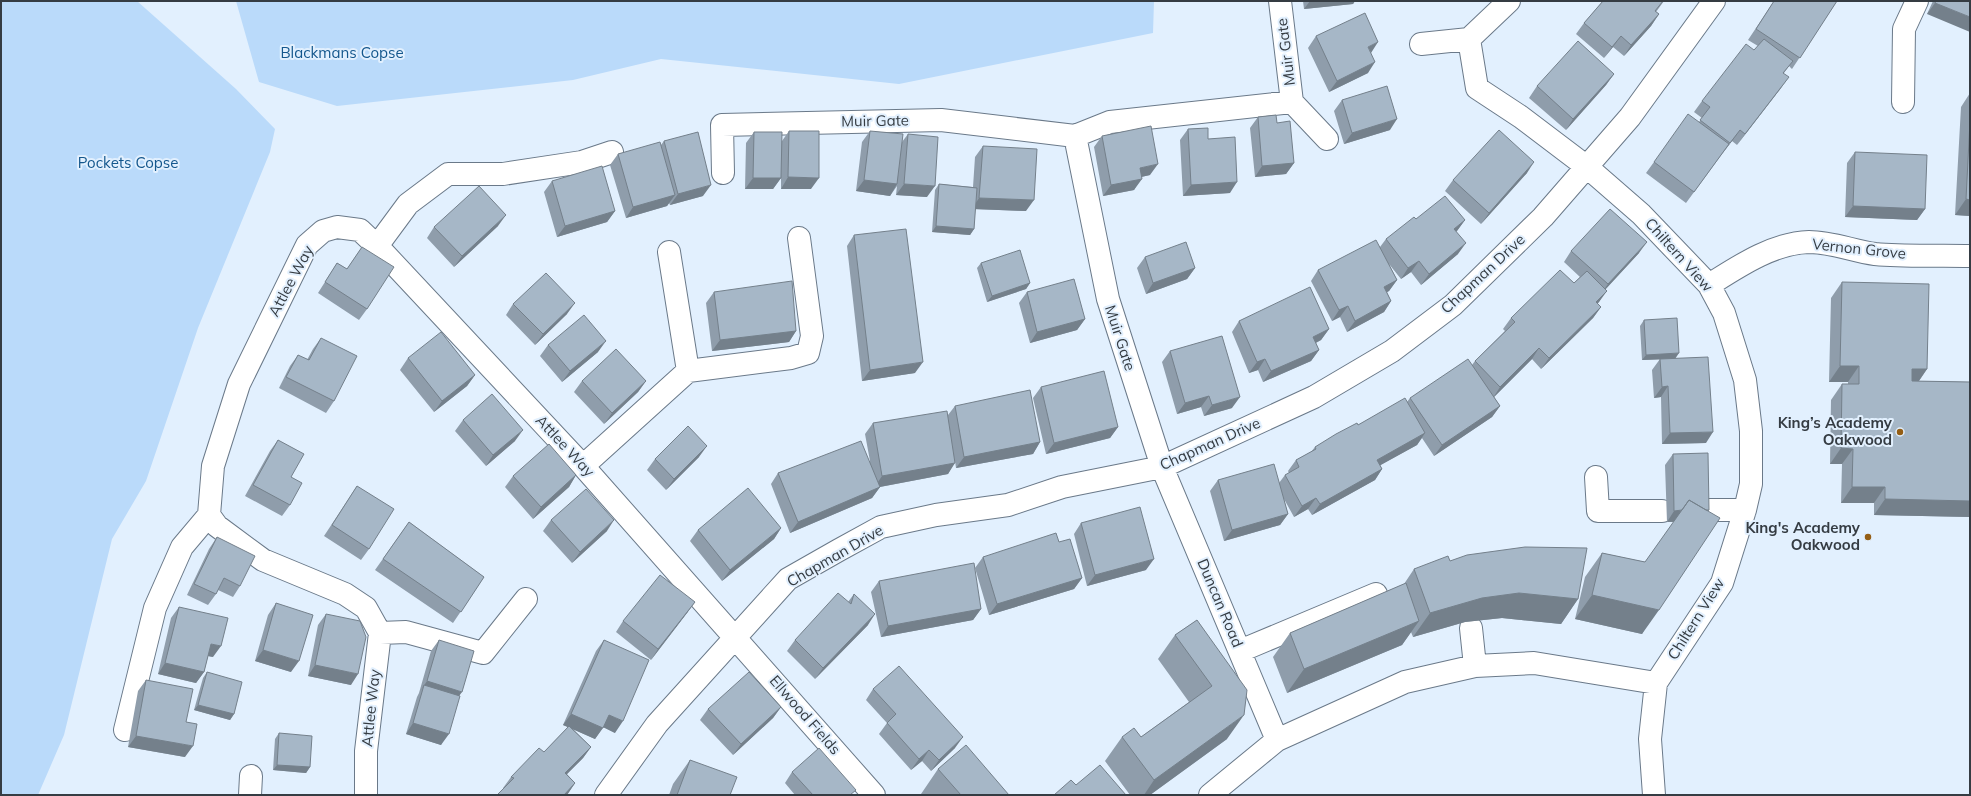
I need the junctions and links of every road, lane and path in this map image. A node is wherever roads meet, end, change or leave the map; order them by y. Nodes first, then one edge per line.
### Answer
1 (1280, 1) edge
2 (1509, 1) edge
3 (1714, 1) edge
4 (1917, 1) edge
5 (1469, 40) junction
6 (1421, 44) dead end
7 (1292, 102) junction
8 (1903, 102) dead end
9 (1075, 136) junction
10 (1327, 139) dead end
11 (612, 152) dead end
12 (1587, 166) junction
13 (723, 173) dead end
14 (799, 238) dead end
15 (377, 246) junction
16 (669, 252) dead end
17 (1970, 256) edge
18 (1709, 285) junction
19 (688, 371) junction
20 (584, 466) junction
21 (1162, 467) junction
22 (1596, 477) dead end
23 (1705, 510) edge
24 (1745, 510) junction
25 (1662, 511) dead end
26 (208, 516) junction
27 (1376, 594) edge
28 (526, 599) dead end
29 (1471, 628) edge
30 (380, 633) junction
31 (735, 636) junction
32 (1240, 651) junction
33 (1475, 666) junction
34 (1656, 683) junction
35 (125, 730) dead end
36 (1277, 740) junction
37 (366, 795) edge
38 (606, 795) edge
39 (874, 795) edge
40 (1210, 795) edge
41 (1654, 795) edge

1 - 7 street, Muir Gate
2 - 5 street
3 - 12 street, Chapman Drive
4 - 8 street
5 - 6 street
5 - 12 street, Chiltern View
7 - 9 street, Muir Gate
7 - 10 street, Muir Gate
9 - 13 street, Muir Gate
9 - 21 street, Muir Gate
11 - 15 street
12 - 18 street, Chiltern View
12 - 21 street, Chapman Drive
14 - 19 street
15 - 20 street, Attlee Way
15 - 26 street, Attlee Way
16 - 19 street
17 - 18 street, Vernon Grove
18 - 24 street, Chiltern View
19 - 20 street
20 - 31 street, Attlee Way
21 - 31 street, Chapman Drive
21 - 32 street, Duncan Road
22 - 25 street
23 - 24 street
24 - 34 street, Chiltern View
26 - 30 street
26 - 35 street
27 - 32 street
28 - 30 street
29 - 33 street
30 - 37 street, Attlee Way
31 - 38 street, Chapman Drive
31 - 39 street, Ellwood Fields
32 - 36 street, Duncan Road
33 - 34 street
33 - 36 street
34 - 41 street, Chiltern View
36 - 40 street

